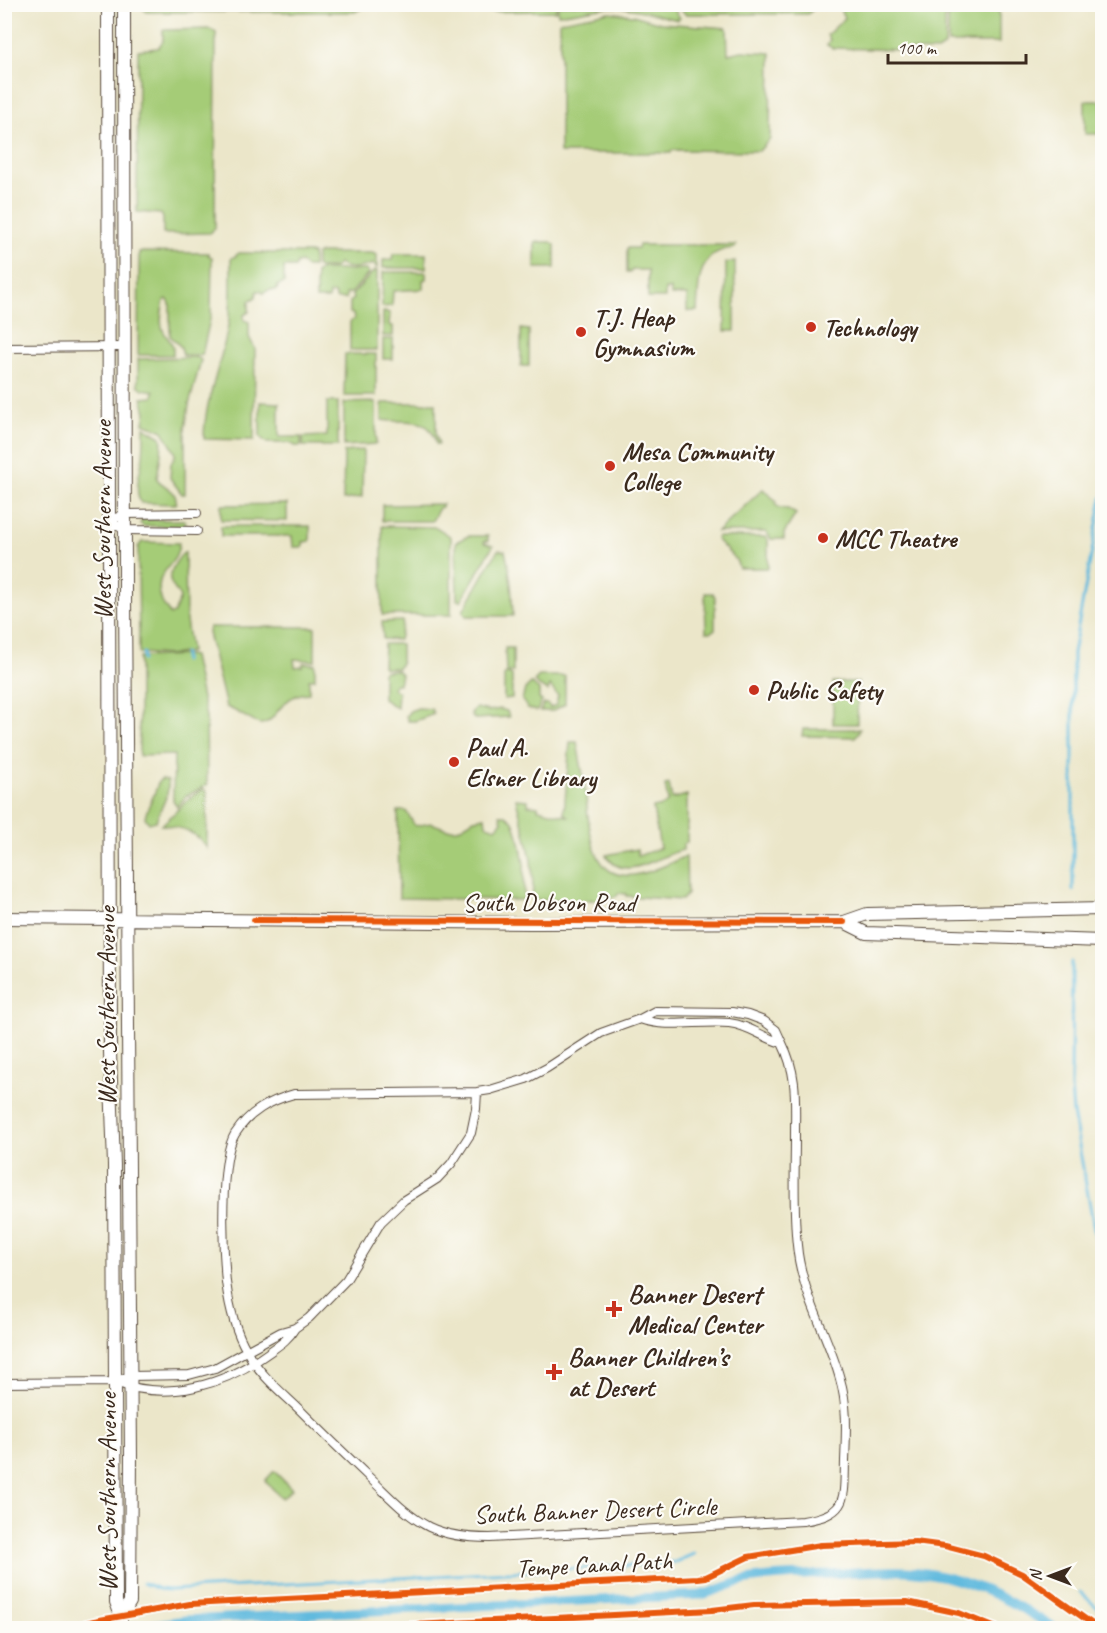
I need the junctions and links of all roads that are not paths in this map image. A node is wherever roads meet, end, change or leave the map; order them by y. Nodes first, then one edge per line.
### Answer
1 (108, 4) edge
2 (124, 4) edge
3 (109, 347) junction
4 (124, 347) junction
5 (4, 348) edge
6 (197, 513) dead end
7 (125, 514) junction
8 (109, 521) junction
9 (125, 530) junction
10 (197, 531) dead end
11 (109, 653) junction
12 (126, 733) junction
13 (1102, 909) edge
14 (4, 918) edge
15 (110, 919) junction
16 (128, 919) junction
17 (844, 922) junction
18 (1102, 940) edge
19 (477, 1092) junction
20 (112, 1102) junction
21 (130, 1173) junction
22 (114, 1226) junction
23 (130, 1226) junction
24 (295, 1328) junction
25 (246, 1351) junction
26 (254, 1363) junction
27 (115, 1382) junction
28 (130, 1382) junction
29 (4, 1383) edge
30 (121, 1622) edge

1 - 3 main road, West Southern Avenue
2 - 4 main road, West Southern Avenue
3 - 4 street
3 - 5 street
3 - 8 main road, West Southern Avenue
4 - 7 main road, West Southern Avenue
6 - 7 street
7 - 8 street
7 - 9 main road, West Southern Avenue
8 - 9 street
8 - 11 main road, West Southern Avenue
9 - 10 street
9 - 12 main road, West Southern Avenue
11 - 12 main road
11 - 15 main road, West Southern Avenue
12 - 16 main road, West Southern Avenue
13 - 17 main road, South Dobson Road
14 - 15 main road, South Dobson Road
15 - 16 main road, South Dobson Road
15 - 20 main road, West Southern Avenue
16 - 17 main road, South Dobson Road
16 - 21 main road, West Southern Avenue
17 - 18 main road, South Dobson Road
19 - 24 street
19 - 25 street, South Banner Desert Circle
19 - 26 street, South Banner Desert Circle
20 - 21 main road
20 - 22 main road, West Southern Avenue
21 - 23 main road, West Southern Avenue
22 - 23 main road
22 - 27 main road, West Southern Avenue
23 - 28 main road, West Southern Avenue
24 - 25 street
24 - 26 street
25 - 26 street, South Banner Desert Circle
25 - 28 street
26 - 28 street
27 - 28 street
27 - 29 street
27 - 30 main road, West Southern Avenue
28 - 30 main road, West Southern Avenue

